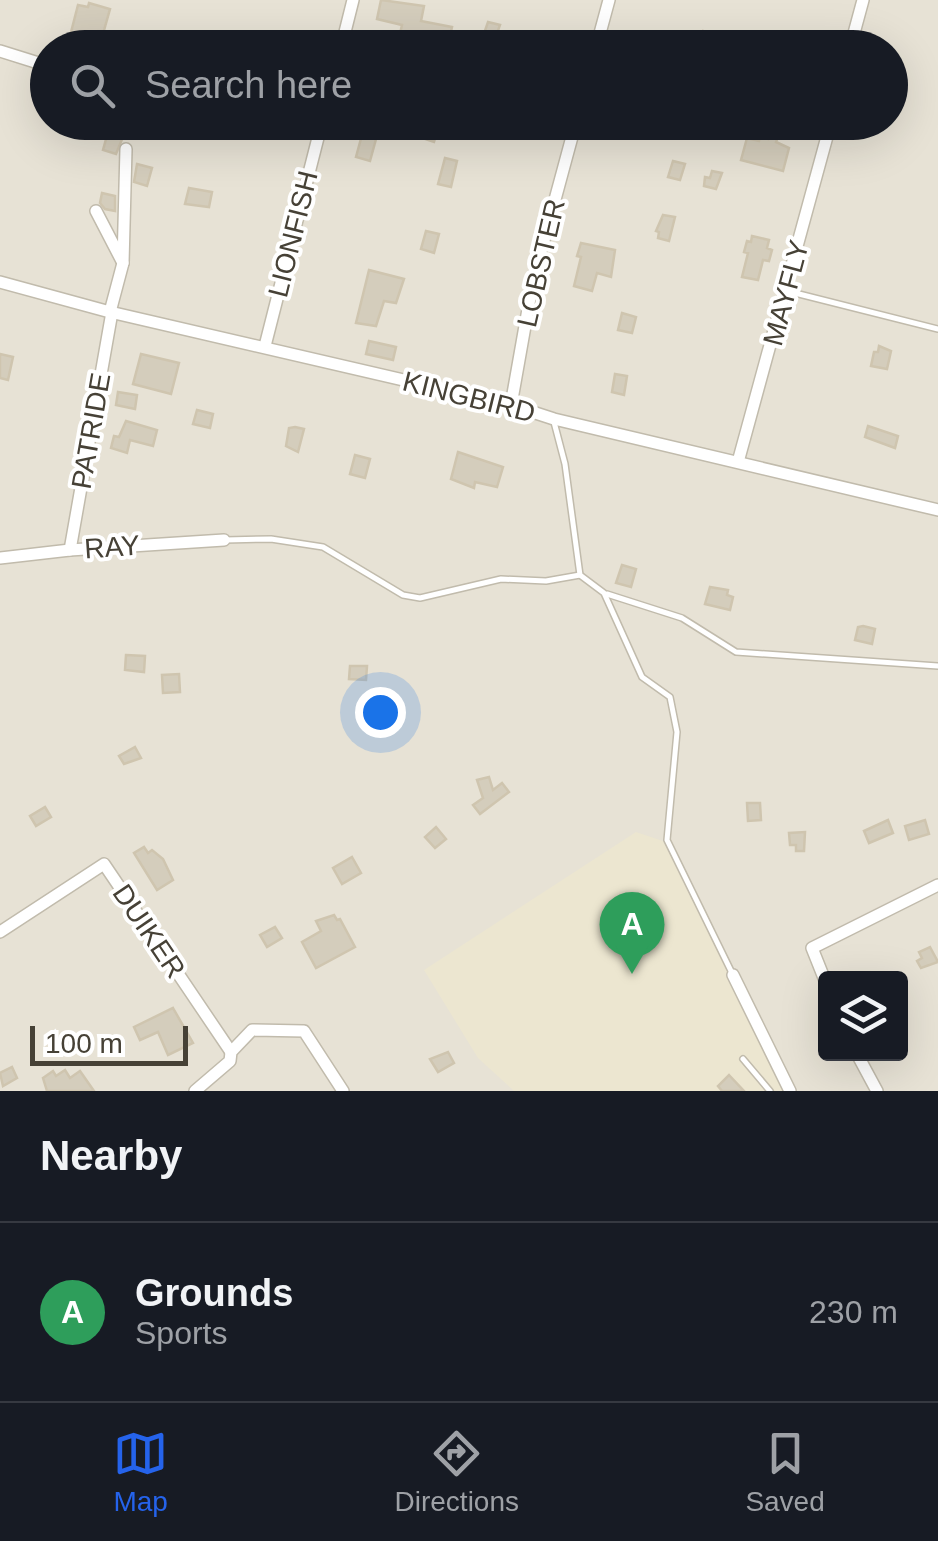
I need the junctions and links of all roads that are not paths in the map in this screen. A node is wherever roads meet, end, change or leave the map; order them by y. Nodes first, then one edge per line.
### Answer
1 (353, 0) edge
2 (609, 0) edge
3 (863, 0) edge
4 (346, 30) edge
5 (601, 30) edge
6 (855, 30) edge
7 (0, 51) edge
8 (30, 60) edge
9 (317, 140) edge
10 (571, 140) edge
11 (826, 140) edge
12 (126, 148) dead end
13 (96, 211) dead end
14 (123, 263) junction
15 (0, 282) edge
16 (787, 292) junction
17 (111, 312) junction
18 (938, 329) edge
19 (265, 346) junction
20 (511, 404) junction
21 (554, 419) junction
22 (738, 462) junction
23 (938, 510) edge
24 (224, 540) joint
25 (70, 550) junction
26 (0, 558) edge
27 (580, 575) junction
28 (604, 593) junction
29 (938, 666) edge
30 (938, 885) edge
31 (0, 932) edge
32 (821, 971) edge
33 (733, 975) joint
34 (231, 1052) junction
35 (743, 1059) dead end
36 (860, 1061) edge
37 (194, 1091) edge
38 (343, 1091) edge
39 (770, 1091) edge
40 (790, 1091) edge
41 (877, 1091) edge

1 - 4 street
2 - 5 street
3 - 6 street
7 - 8 street
9 - 19 street, LIONFISH
10 - 20 street, LOBSTER
11 - 16 street, MAYFLY
12 - 14 street, PATRIDE
13 - 14 street
14 - 17 street, PATRIDE
15 - 17 street, KINGBIRD
16 - 18 lane
16 - 22 street, MAYFLY
17 - 19 street, KINGBIRD
17 - 25 street, PATRIDE
19 - 20 street, KINGBIRD
20 - 21 street, KINGBIRD
21 - 22 street, KINGBIRD
21 - 27 lane
22 - 23 street, KINGBIRD
24 - 25 street, RAY
24 - 27 lane
25 - 26 street, RAY
27 - 28 lane
28 - 29 lane
28 - 33 lane
30 - 32 street
31 - 34 street, DUIKER
33 - 40 street
34 - 37 street
34 - 38 street
35 - 39 lane
36 - 41 street

